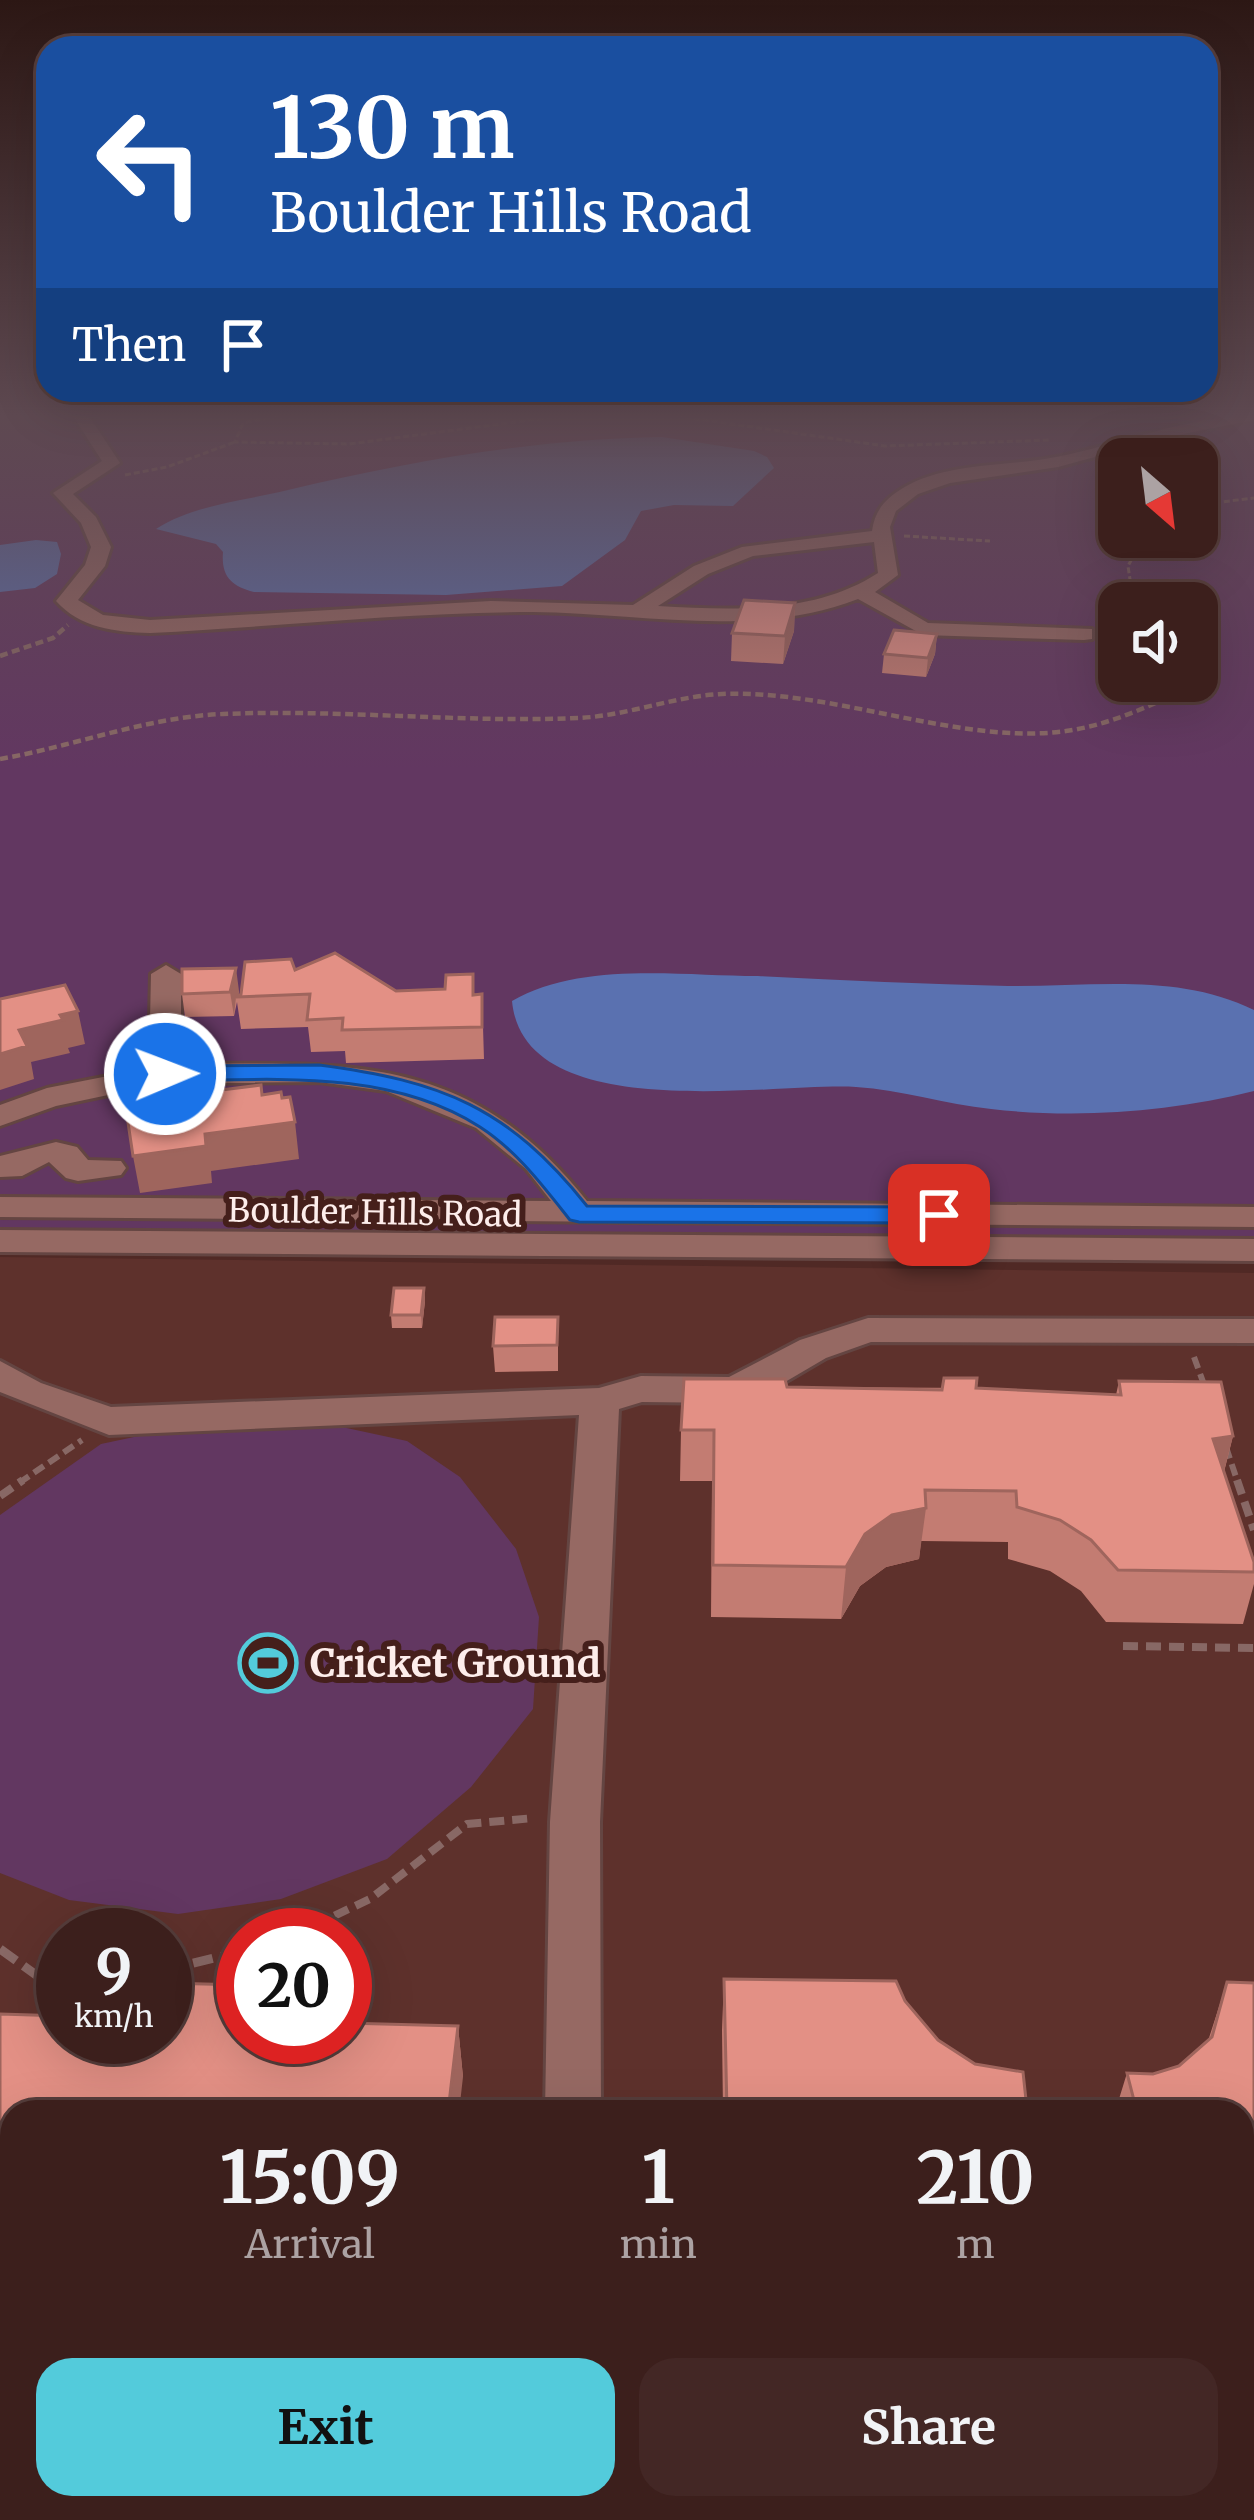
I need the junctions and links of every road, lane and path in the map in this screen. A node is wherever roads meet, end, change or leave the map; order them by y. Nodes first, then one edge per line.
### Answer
1 (95, 534) edge
2 (883, 535) junction
3 (990, 542) dead end
4 (862, 593) junction
5 (640, 609) junction
6 (79, 614) junction
7 (1084, 634) dead end
8 (0, 656) edge
9 (1162, 702) edge
10 (0, 759) edge
11 (166, 974) dead end
12 (165, 1074) junction
13 (0, 1116) edge
14 (0, 1166) edge
15 (109, 1168) dead end
16 (0, 1207) edge
17 (579, 1214) junction
18 (1254, 1216) edge
19 (0, 1241) edge
20 (1254, 1250) edge
21 (1185, 1330) junction
22 (1254, 1331) edge
23 (0, 1374) edge
24 (1208, 1397) edge
25 (600, 1401) junction
26 (109, 1420) junction
27 (1223, 1441) edge
28 (0, 1496) edge
29 (1254, 1530) edge
30 (1124, 1646) dead end
31 (1254, 1648) edge
32 (575, 1822) junction
33 (355, 1908) edge
34 (0, 1949) edge
35 (36, 1974) edge
36 (573, 2100) edge

1 - 6 lane
2 - 3 path
2 - 4 lane
2 - 5 lane
4 - 5 lane
4 - 7 lane
5 - 6 lane
6 - 8 path
9 - 10 path
11 - 12 lane
12 - 13 lane
12 - 17 lane
14 - 15 lane
16 - 17 lane, Boulder Hills Road
17 - 18 lane, Boulder Hills Road
19 - 20 lane, Boulder Hills Road
21 - 22 lane
21 - 24 path
21 - 25 lane
23 - 26 lane
25 - 26 lane
25 - 32 lane
26 - 28 path
27 - 29 path
30 - 31 path
32 - 33 path
32 - 36 lane
34 - 35 path

